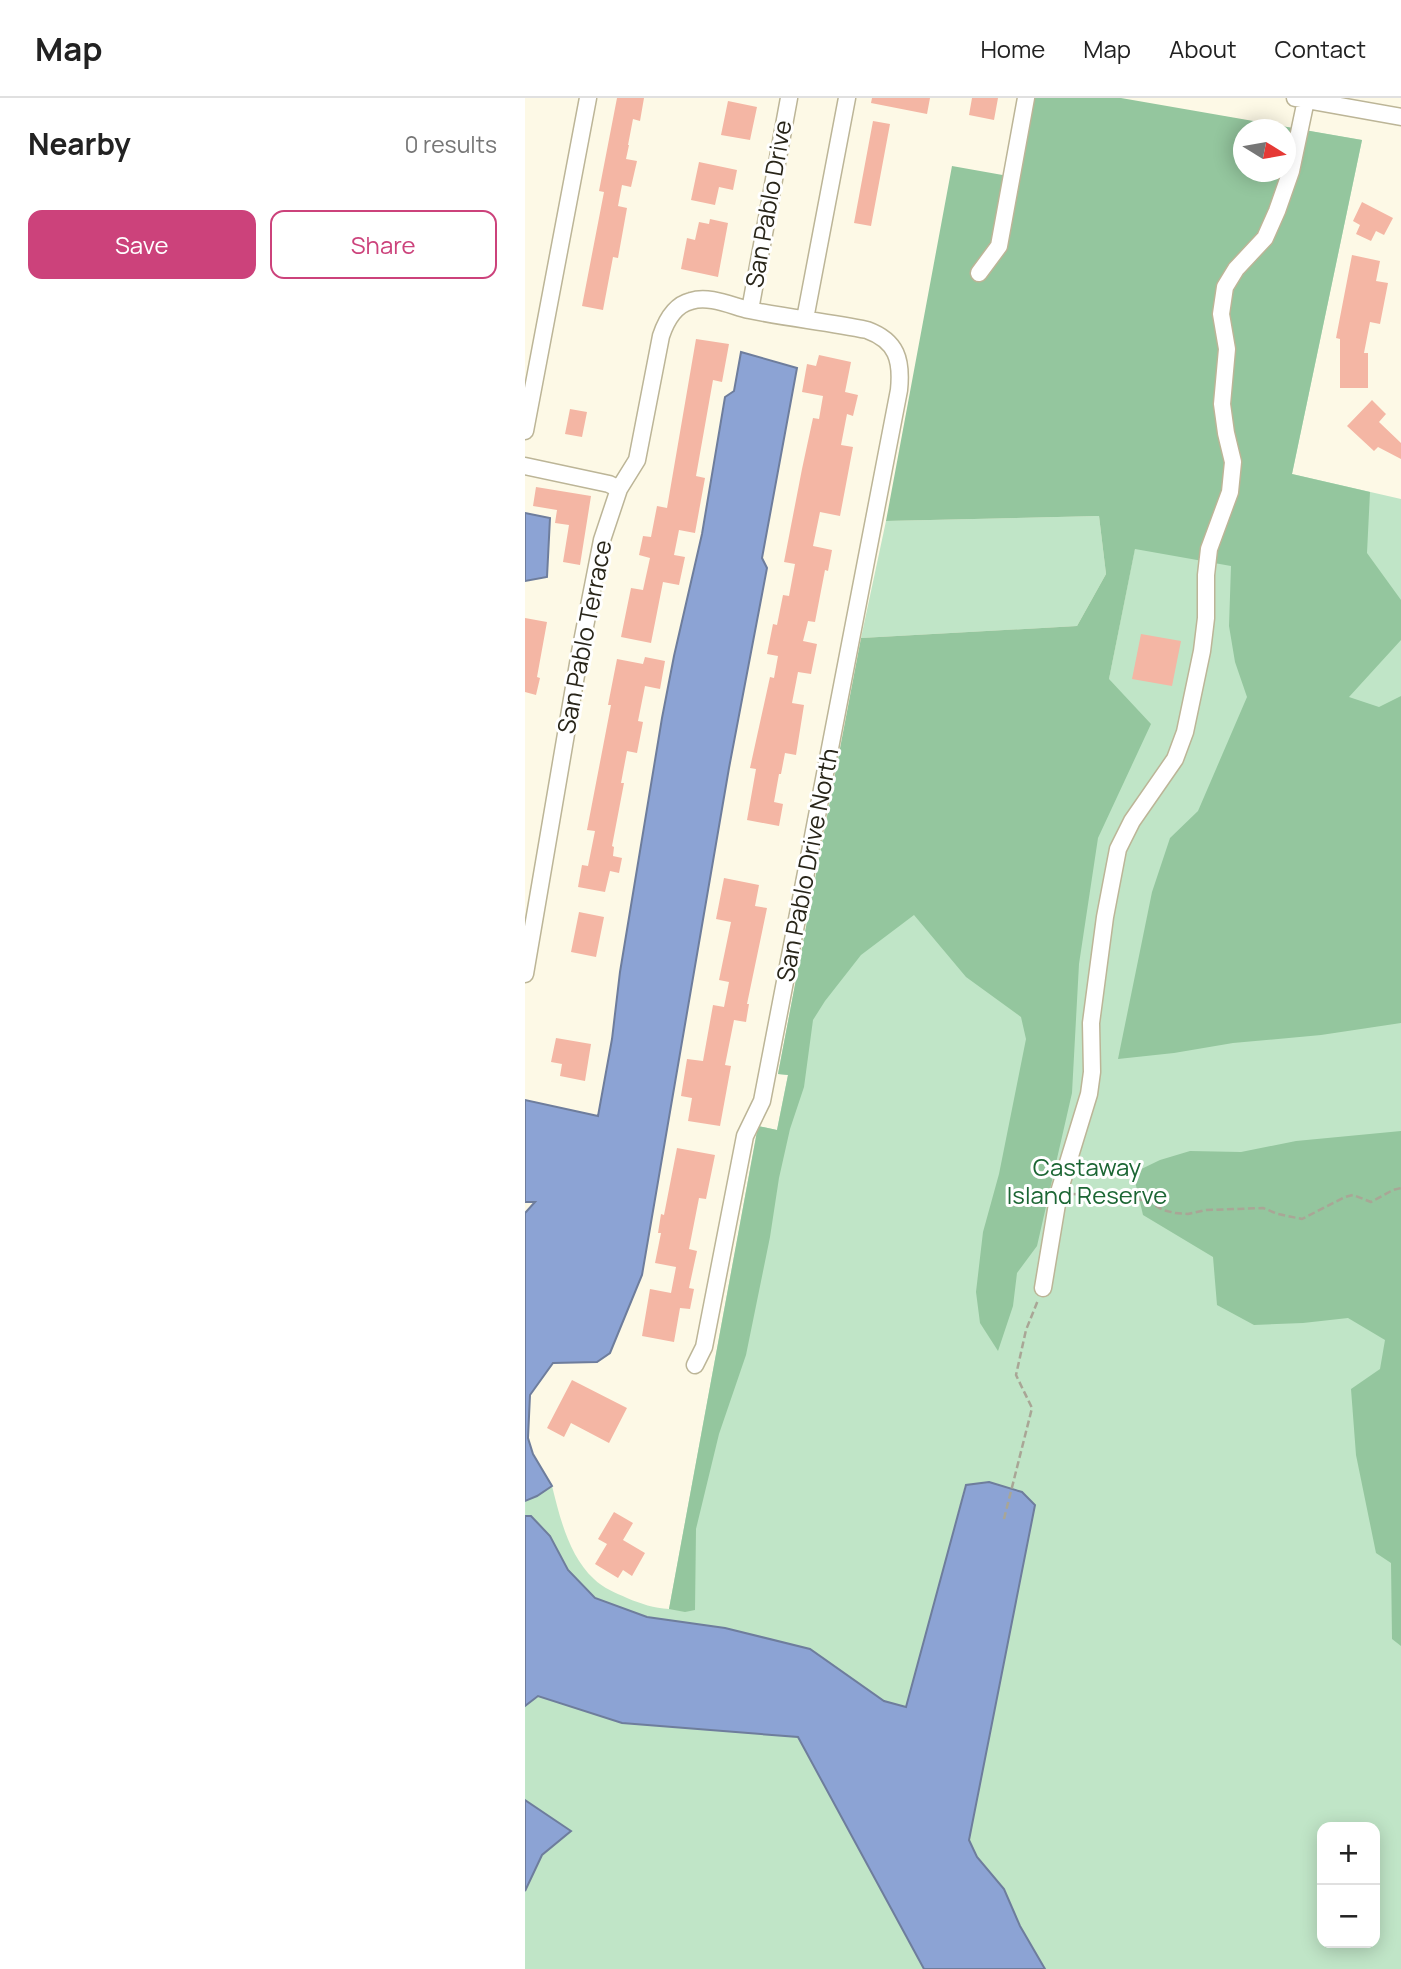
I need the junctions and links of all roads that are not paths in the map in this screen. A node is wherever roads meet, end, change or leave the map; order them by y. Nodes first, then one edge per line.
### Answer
1 (588, 98) edge
2 (789, 98) edge
3 (847, 98) edge
4 (1026, 98) edge
5 (1300, 99) edge
6 (1401, 117) edge
7 (979, 273) dead end
8 (750, 310) junction
9 (805, 319) junction
10 (525, 431) edge
11 (525, 466) edge
12 (619, 489) junction
13 (525, 974) edge
14 (1043, 1288) road end
15 (695, 1365) dead end

1 - 10 street
2 - 8 street, San Pablo Drive
3 - 9 street
4 - 7 street
5 - 6 street
5 - 14 street
8 - 9 street
8 - 12 street, San Pablo Terrace
9 - 15 street, San Pablo Drive North
11 - 12 street
12 - 13 street, San Pablo Terrace

